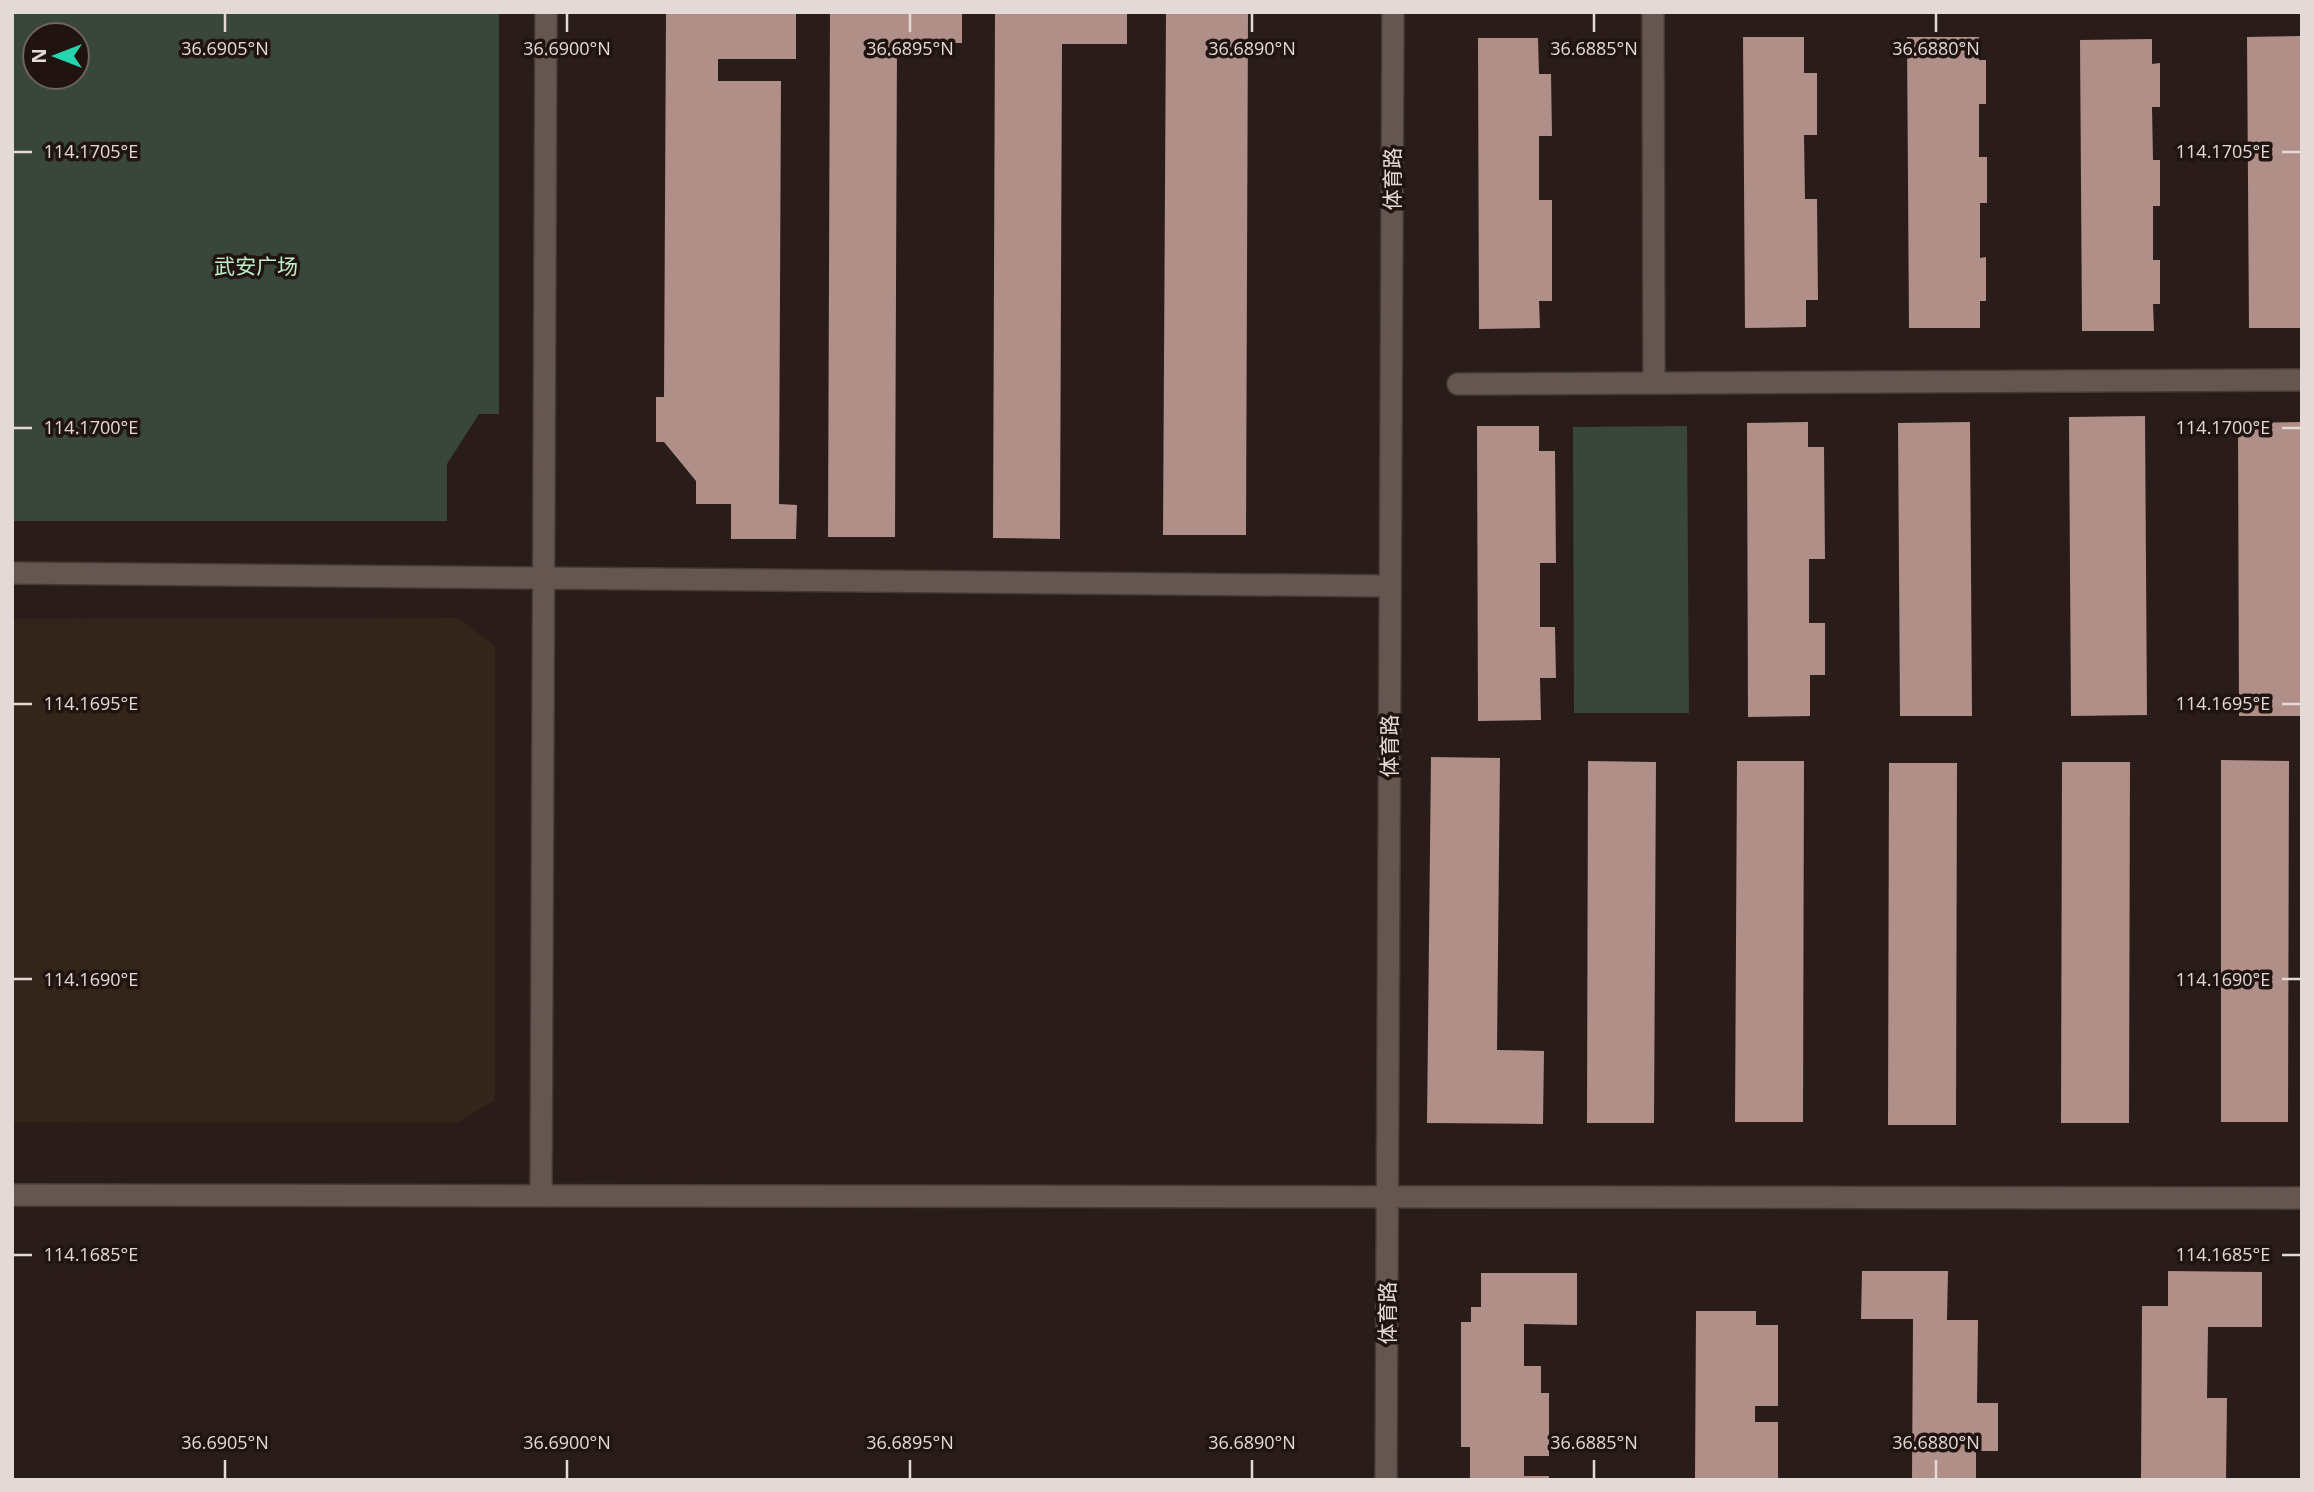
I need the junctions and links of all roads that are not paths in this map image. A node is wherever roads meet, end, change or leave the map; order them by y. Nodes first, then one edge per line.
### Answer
1 (546, 12) edge
2 (1393, 12) edge
3 (1653, 12) edge
4 (2302, 380) edge
5 (1654, 383) junction
6 (1458, 384) dead end
7 (12, 573) edge
8 (544, 579) junction
9 (1390, 586) junction
10 (12, 1195) edge
11 (541, 1195) junction
12 (1387, 1197) junction
13 (2302, 1198) edge
14 (1386, 1480) edge

1 - 8 street
2 - 9 street, 体育路
3 - 5 street
4 - 5 street
5 - 6 street
7 - 8 street
8 - 9 street
8 - 11 street
9 - 12 street, 体育路
10 - 11 street
11 - 12 street
12 - 13 street
12 - 14 street, 体育路

